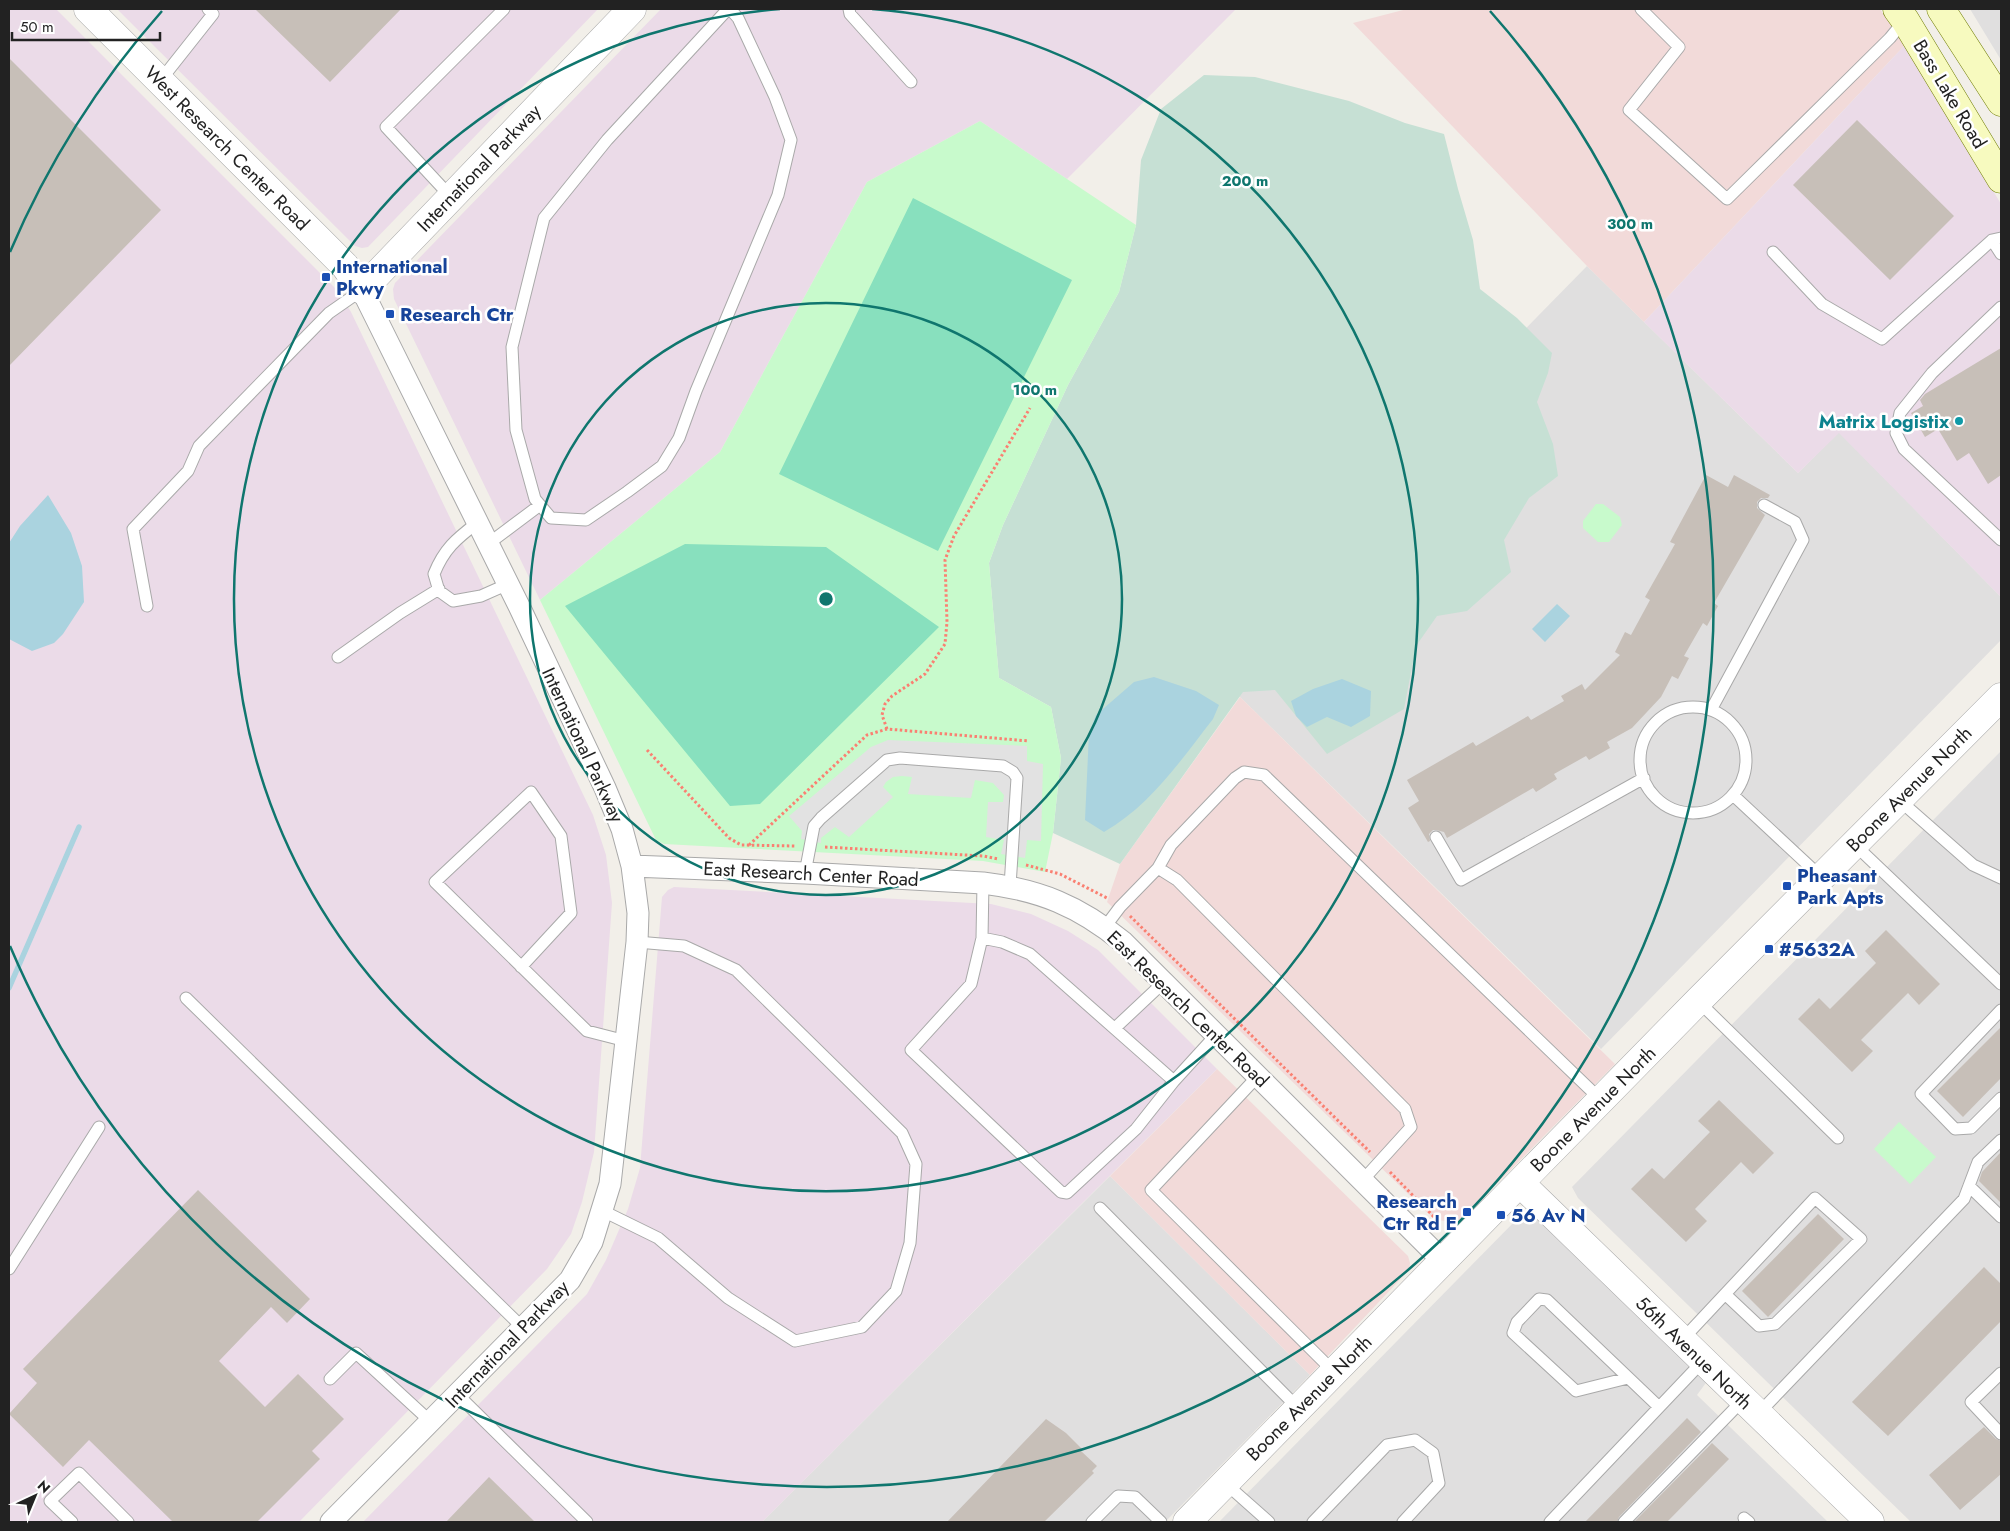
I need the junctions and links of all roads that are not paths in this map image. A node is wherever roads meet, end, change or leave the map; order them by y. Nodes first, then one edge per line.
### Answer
1 (88, 9) edge
2 (208, 9) edge
3 (504, 9) edge
4 (632, 9) edge
5 (729, 9) edge
6 (849, 9) edge
7 (1641, 9) edge
8 (1941, 9) edge
9 (1905, 12) edge
10 (160, 81) junction
11 (910, 82) dead end
12 (2001, 102) edge
13 (2001, 179) edge
14 (451, 197) junction
15 (1997, 239) edge
16 (1772, 252) dead end
17 (2001, 254) edge
18 (362, 290) junction
19 (2001, 307) edge
20 (540, 505) junction
21 (1764, 505) dead end
22 (477, 523) junction
23 (2001, 540) edge
24 (488, 544) junction
25 (508, 584) junction
26 (439, 589) junction
27 (148, 606) dead end
28 (338, 657) dead end
29 (2001, 697) edge
30 (1711, 710) junction
31 (1644, 778) junction
32 (1733, 795) junction
33 (1898, 799) junction
34 (1436, 837) dead end
35 (1854, 844) junction
36 (632, 866) junction
37 (1158, 868) junction
38 (805, 873) junction
39 (1821, 877) junction
40 (2001, 878) edge
41 (983, 883) junction
42 (1010, 886) junction
43 (1105, 927) junction
44 (982, 938) junction
45 (637, 942) junction
46 (521, 967) junction
47 (1164, 982) junction
48 (2001, 984) edge
49 (186, 998) dead end
50 (1698, 1001) junction
51 (2001, 1010) edge
52 (1116, 1028) junction
53 (1216, 1035) junction
54 (626, 1041) junction
55 (1257, 1077) junction
56 (1174, 1081) junction
57 (2001, 1098) edge
58 (1601, 1100) junction
59 (99, 1128) dead end
60 (1838, 1138) dead end
61 (2001, 1140) edge
62 (1362, 1181) junction
63 (1520, 1183) junction
64 (1969, 1186) junction
65 (1100, 1208) dead end
66 (603, 1211) junction
67 (2001, 1217) edge
68 (1443, 1261) junction
69 (9, 1269) edge
70 (1725, 1294) junction
71 (523, 1328) junction
72 (1682, 1340) junction
73 (1703, 1361) junction
74 (2001, 1373) edge
75 (1333, 1374) junction
76 (1628, 1378) junction
77 (330, 1379) dead end
78 (458, 1395) junction
79 (1658, 1407) junction
80 (1750, 1407) junction
81 (1298, 1408) junction
82 (431, 1422) junction
83 (2001, 1434) edge
84 (1225, 1483) junction
85 (72, 1522) edge
86 (128, 1522) edge
87 (331, 1522) edge
88 (587, 1522) edge
89 (1092, 1522) edge
90 (1161, 1522) edge
91 (1187, 1522) edge
92 (1269, 1522) edge
93 (1312, 1522) edge
94 (1403, 1522) edge
95 (1550, 1522) edge
96 (1624, 1522) edge
97 (1870, 1522) edge

1 - 10 street, West Research Center Road
2 - 10 lane
3 - 14 lane
4 - 14 street, International Parkway
5 - 20 lane
5 - 20 lane
6 - 11 lane
7 - 9 lane
8 - 12 main road, Bass Lake Road
9 - 13 main road, Bass Lake Road
10 - 18 street, West Research Center Road
14 - 18 street, International Parkway
15 - 16 lane
15 - 17 lane
18 - 22 street, International Parkway
18 - 27 lane
19 - 23 lane
20 - 24 lane
21 - 30 lane
22 - 24 street, International Parkway
22 - 26 lane
24 - 25 street, International Parkway
25 - 26 lane
25 - 36 street, International Parkway
26 - 28 lane
29 - 33 street, Boone Avenue North
30 - 31 lane
30 - 32 lane
31 - 32 lane
31 - 34 lane
32 - 39 lane
33 - 35 street, Boone Avenue North
33 - 40 lane
35 - 39 street, Boone Avenue North
35 - 48 lane
36 - 38 street, East Research Center Road
36 - 45 street, International Parkway
37 - 43 lane
37 - 58 lane
37 - 62 lane
38 - 41 street, East Research Center Road
38 - 42 lane
39 - 50 street, Boone Avenue North
41 - 42 street, East Research Center Road
41 - 44 lane
42 - 43 street, East Research Center Road
43 - 47 street, East Research Center Road
44 - 52 lane
44 - 56 lane
45 - 54 street, International Parkway
45 - 66 lane
46 - 46 lane
46 - 54 lane
47 - 52 lane
47 - 53 street, East Research Center Road
49 - 71 lane
50 - 58 street, Boone Avenue North
50 - 60 lane
51 - 57 lane
52 - 56 lane
53 - 55 street, East Research Center Road
53 - 56 lane
54 - 66 street, International Parkway
55 - 62 street, East Research Center Road
55 - 75 lane
58 - 63 street, Boone Avenue North
59 - 69 lane
61 - 64 lane
62 - 68 street, East Research Center Road
63 - 68 street, Boone Avenue North
63 - 72 street, 56th Avenue North
64 - 67 lane
64 - 80 lane
65 - 81 lane
66 - 71 street, International Parkway
68 - 75 street, Boone Avenue North
70 - 70 lane
70 - 72 lane
71 - 78 street, International Parkway
72 - 73 street, 56th Avenue North
73 - 79 lane
73 - 80 street, 56th Avenue North
74 - 83 lane
75 - 81 street, Boone Avenue North
76 - 76 lane
76 - 79 lane
77 - 82 lane
78 - 82 street, International Parkway
78 - 88 lane
79 - 95 lane
80 - 96 lane
80 - 97 street, 56th Avenue North
81 - 84 street, Boone Avenue North
82 - 87 street, International Parkway
84 - 91 street, Boone Avenue North
84 - 92 lane
85 - 86 lane
89 - 90 lane
93 - 94 lane

